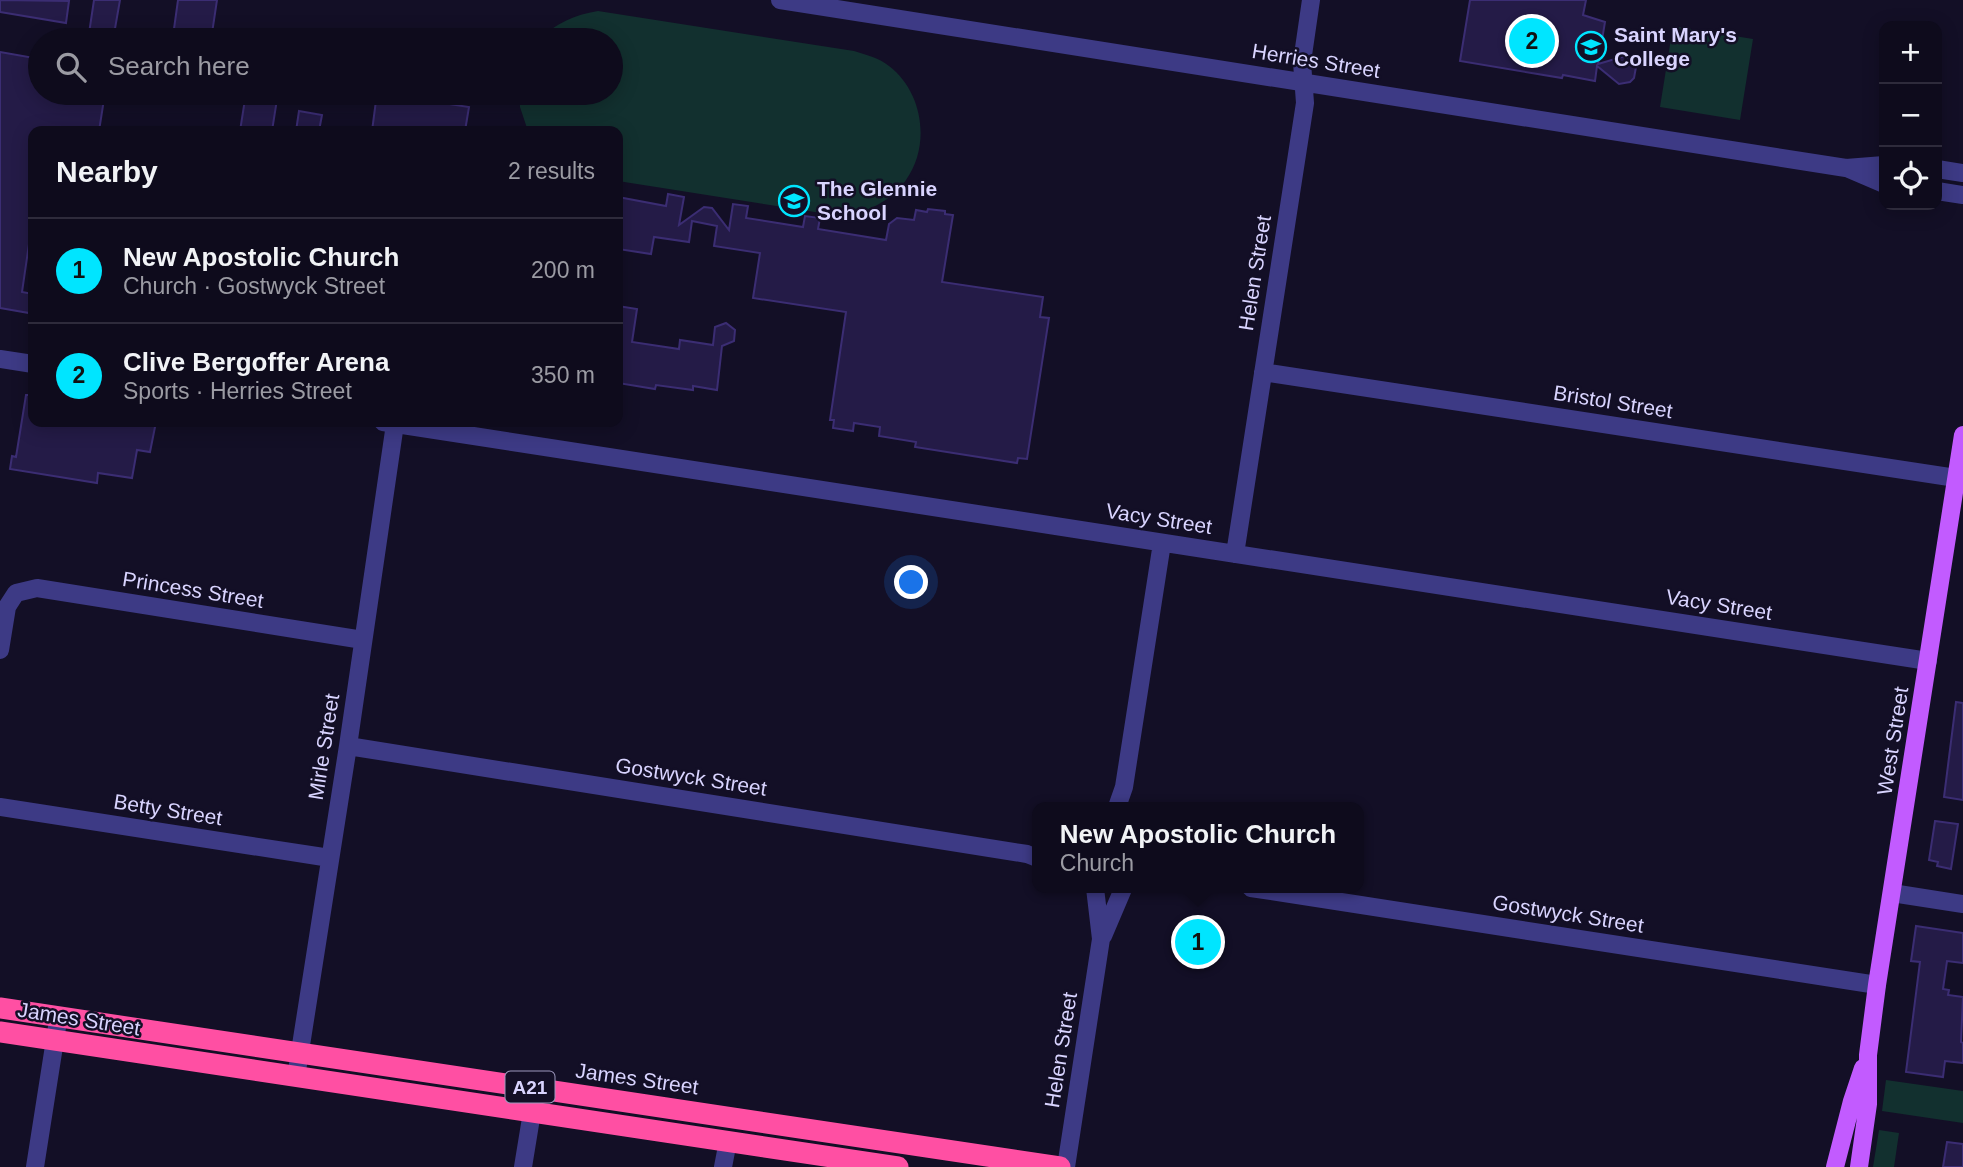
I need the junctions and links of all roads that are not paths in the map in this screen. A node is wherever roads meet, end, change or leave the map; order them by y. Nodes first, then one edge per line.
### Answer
1 (779, 0) edge
2 (1311, 0) edge
3 (1303, 82) junction
4 (1879, 165) edge
5 (1846, 168) junction
6 (1942, 170) edge
7 (1963, 173) edge
8 (1879, 182) edge
9 (1942, 192) edge
10 (1963, 195) edge
11 (0, 359) edge
12 (28, 363) edge
13 (1263, 372) junction
14 (389, 427) edge
15 (415, 427) edge
16 (1963, 435) edge
17 (1956, 478) junction
18 (1162, 543) junction
19 (1235, 554) junction
20 (363, 640) junction
21 (0, 650) edge
22 (1928, 661) junction
23 (348, 746) junction
24 (1124, 787) junction
25 (1118, 802) edge
26 (1126, 802) edge
27 (0, 807) edge
28 (1032, 855) edge
29 (330, 858) junction
30 (1097, 893) edge
31 (1122, 893) edge
32 (1283, 893) edge
33 (1892, 893) junction
34 (1963, 904) edge
35 (1101, 939) junction
36 (1877, 985) junction
37 (0, 1008) edge
38 (59, 1017) junction
39 (0, 1032) edge
40 (55, 1041) junction
41 (300, 1053) junction
42 (1868, 1055) junction
43 (296, 1077) junction
44 (532, 1112) junction
45 (727, 1141) junction
46 (35, 1167) edge
47 (523, 1167) edge
48 (723, 1167) edge
49 (898, 1167) edge
50 (1060, 1167) edge
51 (1066, 1167) edge
52 (1835, 1167) edge
53 (1859, 1167) edge

1 - 3 street, Herries Street
2 - 3 street, Helen Street
3 - 5 street, Herries Street
3 - 13 street, Helen Street
4 - 5 street, Herries Street
5 - 8 street, Herries Street
6 - 7 street
9 - 10 street
11 - 12 street
13 - 17 street, Bristol Street
13 - 19 street, Helen Street
14 - 20 street, Mirle Street
15 - 18 street, Vacy Street
16 - 17 main road, West Street
17 - 22 main road, West Street
18 - 19 street, Vacy Street
18 - 24 street
19 - 22 street, Vacy Street
20 - 21 street, Princess Street
20 - 23 street, Mirle Street
22 - 33 main road, West Street
23 - 28 street, Gostwyck Street
23 - 29 street, Mirle Street
24 - 25 street
24 - 26 street
27 - 29 street, Betty Street
29 - 41 street, Mirle Street
30 - 35 street, Helen Street
31 - 35 street, Helen Street
32 - 36 street, Gostwyck Street
33 - 34 street
33 - 36 main road, West Street
35 - 51 street, Helen Street
36 - 42 main road, West Street
37 - 38 highway, James Street / A21
38 - 40 street
38 - 41 highway, James Street / A21
39 - 40 highway, James Street / A21
40 - 43 highway, James Street / A21
40 - 46 street
41 - 43 street, Mirle Street
41 - 50 highway, James Street / A21
42 - 52 main road, West Street
42 - 53 main road, West Street
43 - 44 highway, James Street / A21
44 - 45 highway, James Street / A21
44 - 47 street
45 - 48 street
45 - 49 highway, James Street / A21

